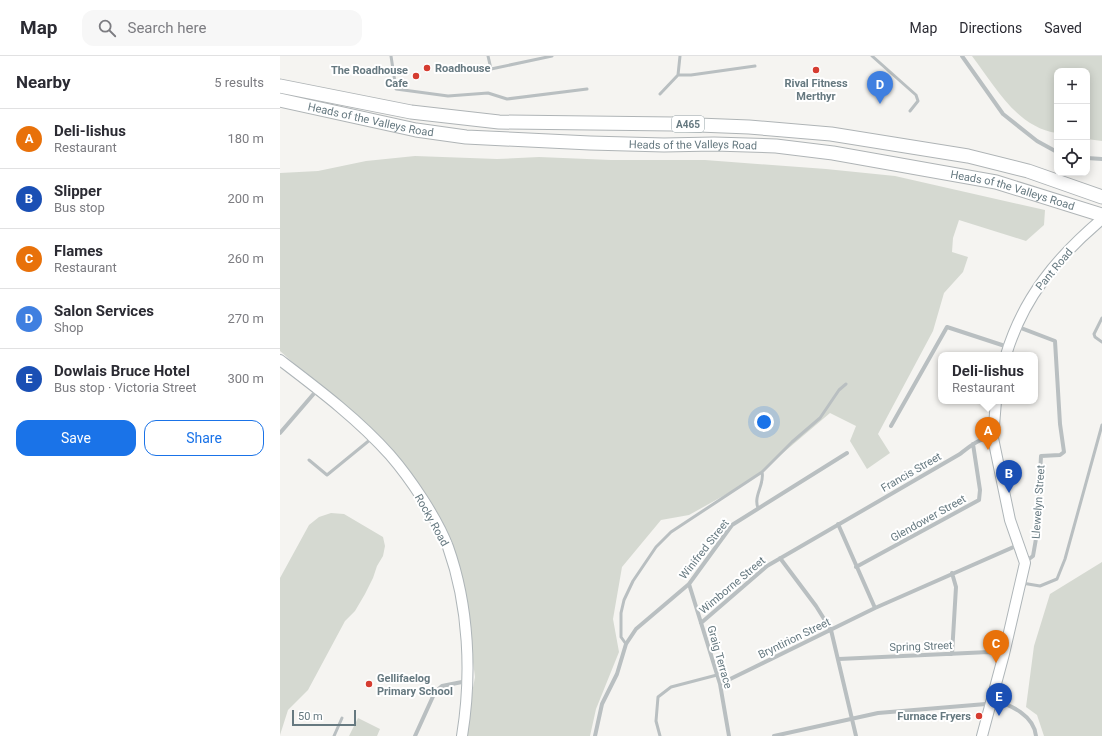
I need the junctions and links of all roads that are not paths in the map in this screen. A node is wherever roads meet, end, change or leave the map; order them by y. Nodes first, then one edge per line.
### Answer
1 (391, 56) edge
2 (488, 56) edge
3 (552, 56) edge
4 (680, 56) edge
5 (872, 56) edge
6 (962, 56) edge
7 (755, 66) dead end
8 (678, 74) junction
9 (280, 86) edge
10 (587, 89) dead end
11 (660, 94) dead end
12 (280, 100) edge
13 (910, 111) dead end
14 (1054, 150) edge
15 (1090, 158) edge
16 (1102, 159) edge
17 (1096, 195) edge
18 (1102, 215) edge
19 (1102, 219) edge
20 (1102, 318) edge
21 (1016, 326) junction
22 (1102, 342) edge
23 (1007, 351) edge
24 (280, 360) edge
25 (846, 384) dead end
26 (317, 390) junction
27 (996, 404) edge
28 (1102, 425) edge
29 (891, 426) dead end
30 (280, 433) edge
31 (373, 438) junction
32 (993, 438) junction
33 (973, 444) junction
34 (847, 453) dead end
35 (309, 460) dead end
36 (762, 472) junction
37 (758, 508) junction
38 (838, 524) junction
39 (1018, 545) junction
40 (780, 558) junction
41 (1025, 563) junction
42 (856, 567) junction
43 (952, 573) junction
44 (1021, 583) junction
45 (689, 584) junction
46 (875, 608) junction
47 (701, 623) junction
48 (831, 630) junction
49 (626, 644) junction
50 (952, 654) junction
51 (1004, 654) junction
52 (839, 659) junction
53 (717, 675) junction
54 (467, 681) junction
55 (720, 684) junction
56 (991, 703) junction
57 (342, 718) dead end
58 (852, 718) junction
59 (334, 736) edge
60 (414, 736) edge
61 (462, 736) edge
62 (595, 736) edge
63 (660, 736) edge
64 (729, 736) edge
65 (774, 736) edge
66 (856, 736) edge
67 (982, 736) edge
68 (1036, 736) edge

1 - 10 lane
2 - 3 lane
4 - 8 lane
5 - 13 lane
6 - 14 street
7 - 8 lane
8 - 11 lane
9 - 17 highway, Heads of the Valleys Road / A465
12 - 18 highway, Heads of the Valleys Road / A465
15 - 16 street
19 - 21 street, Pant Road
20 - 22 lane
21 - 23 street
21 - 41 street, Llewelyn Street
23 - 29 street
24 - 26 street, Rocky Road
25 - 36 lane
26 - 30 street
26 - 31 street, Rocky Road
27 - 32 street, Llewelyn Street
28 - 44 lane
31 - 35 lane
31 - 54 street, Rocky Road
32 - 33 street, Francis Street
32 - 39 street, Llewelyn Street
33 - 38 street, Francis Street
33 - 42 street, Glendower Street
34 - 37 street, Winifred Street
36 - 37 lane
36 - 49 lane
37 - 45 street, Winifred Street
38 - 40 street, Wimborne Street
38 - 42 street
39 - 41 street, Llewelyn Street
39 - 43 street, Bryntirion Street
40 - 47 street, Wimborne Street
40 - 48 street
41 - 44 street
42 - 46 street
43 - 46 street, Bryntirion Street
43 - 50 street
44 - 51 street
45 - 47 street, Graig Terrace
45 - 49 street, Winifred Street
46 - 48 street, Bryntirion Street
47 - 53 street, Graig Terrace
48 - 52 street
48 - 55 street, Bryntirion Street
49 - 62 street
50 - 51 street, Spring Street
50 - 52 street, Spring Street
51 - 56 street
52 - 58 street
53 - 55 street, Graig Terrace
53 - 63 lane
54 - 60 street
54 - 61 street, Rocky Road
55 - 64 street, Graig Terrace
56 - 58 street
56 - 67 street
56 - 68 street
57 - 59 lane
58 - 65 street
58 - 66 street

